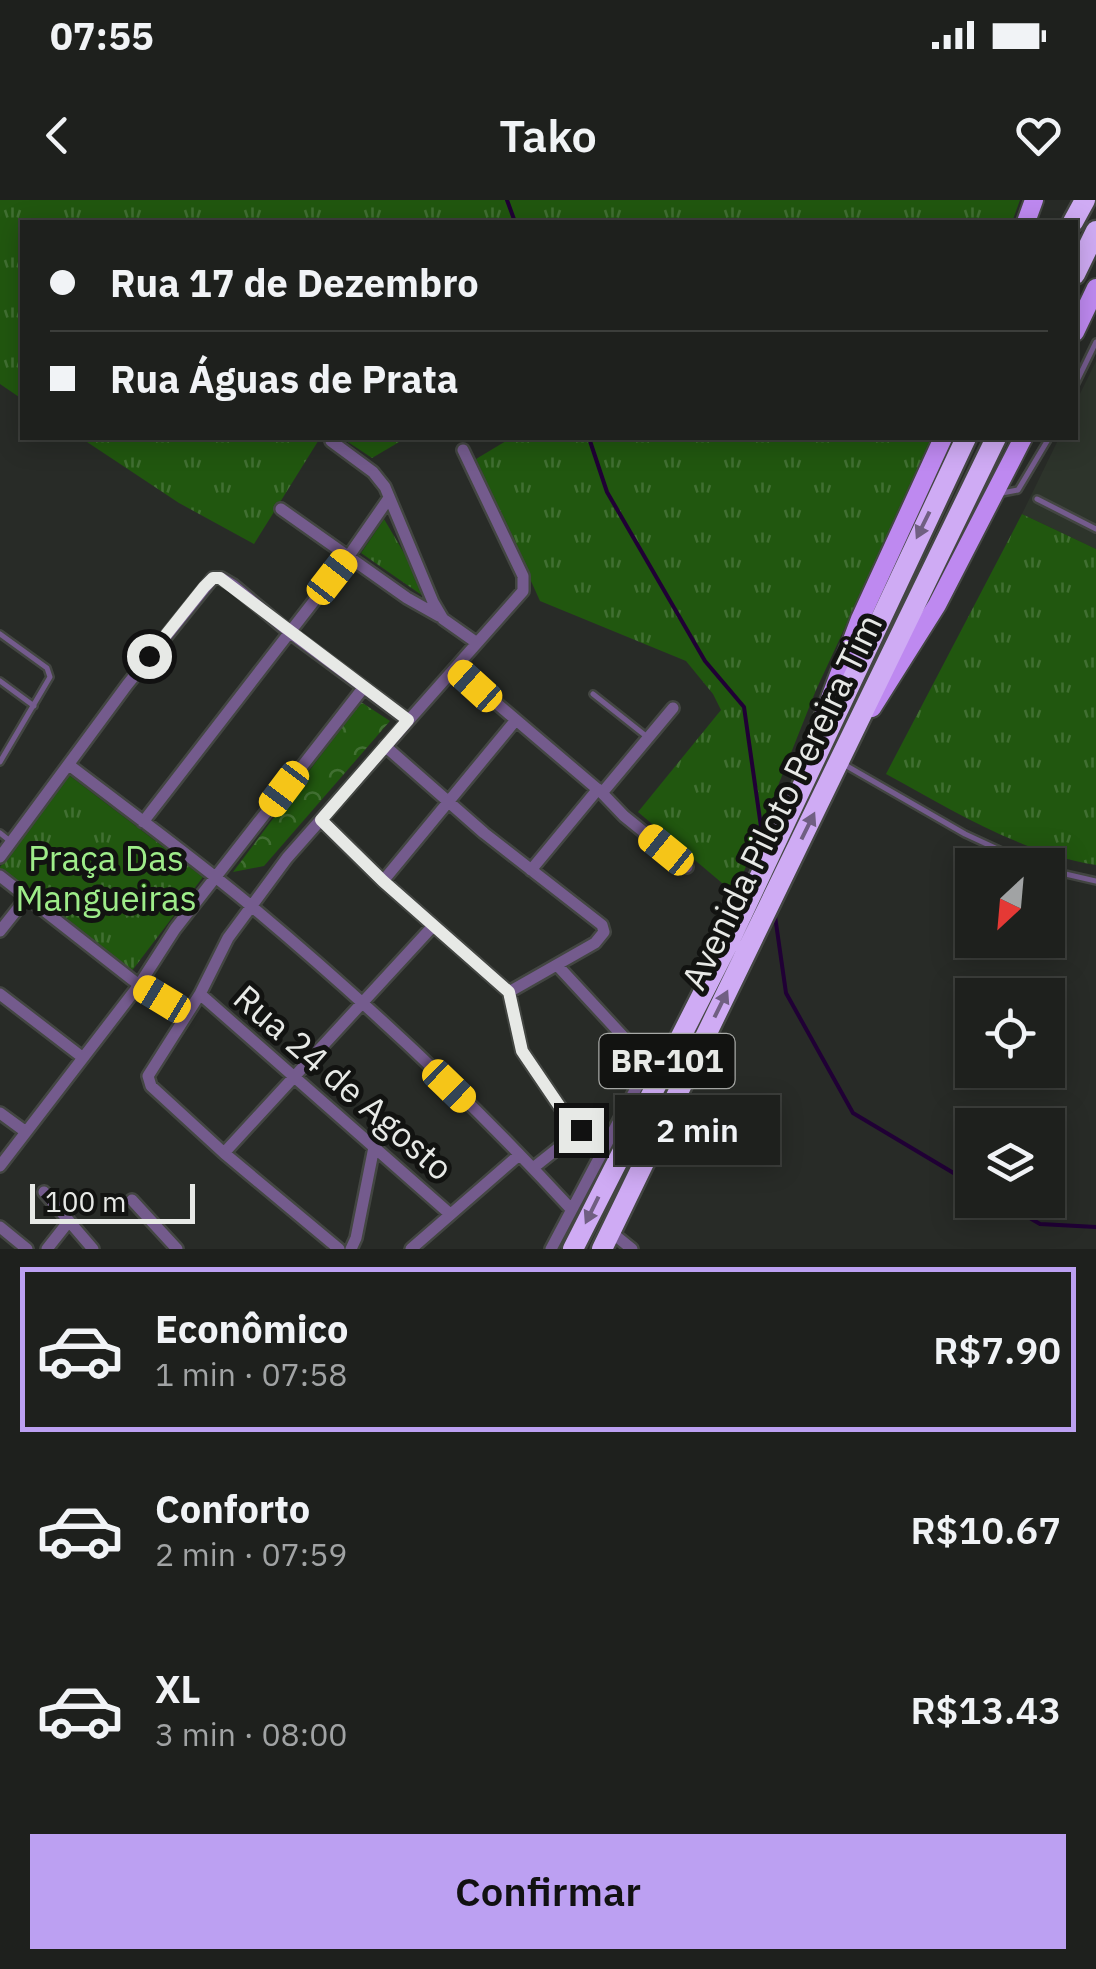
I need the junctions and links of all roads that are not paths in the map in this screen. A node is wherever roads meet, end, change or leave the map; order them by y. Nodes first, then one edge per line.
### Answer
1 (1096, 232) edge
2 (1078, 268) edge
3 (1096, 288) edge
4 (1078, 326) edge
5 (1096, 342) edge
6 (1092, 359) edge
7 (1078, 380) edge
8 (942, 440) edge
9 (965, 440) edge
10 (995, 440) edge
11 (1022, 440) edge
12 (1048, 440) edge
13 (331, 441) dead end
14 (464, 450) dead end
15 (994, 495) junction
16 (389, 498) junction
17 (1037, 500) dead end
18 (282, 510) dead end
19 (1096, 529) edge
20 (348, 556) junction
21 (443, 619) junction
22 (289, 632) junction
23 (0, 634) edge
24 (477, 643) junction
25 (455, 668) junction
26 (0, 682) edge
27 (364, 688) junction
28 (593, 694) dead end
29 (34, 706) junction
30 (674, 708) dead end
31 (408, 720) junction
32 (515, 721) junction
33 (648, 738) junction
34 (851, 738) junction
35 (385, 746) junction
36 (0, 762) edge
37 (840, 762) junction
38 (69, 765) junction
39 (600, 791) junction
40 (447, 801) junction
41 (792, 804) junction
42 (321, 820) junction
43 (142, 822) junction
44 (0, 834) edge
45 (995, 848) edge
46 (4, 851) edge
47 (687, 867) dead end
48 (531, 870) junction
49 (1065, 874) edge
50 (0, 876) edge
51 (216, 878) junction
52 (383, 881) junction
53 (1096, 881) edge
54 (27, 898) junction
55 (250, 905) junction
56 (433, 926) junction
57 (0, 930) edge
58 (557, 965) junction
59 (138, 985) junction
60 (509, 992) junction
61 (0, 994) edge
62 (200, 994) junction
63 (362, 1004) junction
64 (186, 1013) junction
65 (82, 1058) junction
66 (296, 1078) junction
67 (0, 1112) edge
68 (581, 1130) junction
69 (26, 1132) junction
70 (374, 1147) junction
71 (601, 1152) junction
72 (224, 1153) junction
73 (519, 1154) junction
74 (0, 1166) edge
75 (534, 1168) junction
76 (44, 1192) dead end
77 (132, 1200) dead end
78 (571, 1208) junction
79 (450, 1214) junction
80 (69, 1221) junction
81 (0, 1226) edge
82 (606, 1240) edge
83 (27, 1249) edge
84 (47, 1249) edge
85 (94, 1249) edge
86 (177, 1249) edge
87 (339, 1249) edge
88 (350, 1249) edge
89 (411, 1249) edge
90 (551, 1249) edge
91 (573, 1249) edge
92 (632, 1249) edge

1 - 2 highway
3 - 4 main road
5 - 6 lane
6 - 7 lane
8 - 41 main road
9 -> 41 highway, Avenida Piloto Pereira Tim / BR-101
10 - 34 highway, Avenida Piloto Pereira Tim / BR-101
11 - 15 main road
12 - 15 lane
13 - 16 street
14 - 24 street
15 - 34 main road
16 - 20 street
16 - 21 street
17 - 19 lane
18 - 20 street
20 - 21 street
20 - 22 street
21 - 24 street
22 - 27 street
22 - 38 street
22 - 43 street
23 - 29 lane
24 - 25 street
25 - 31 street
25 - 32 street
26 - 29 lane
27 - 31 street
27 - 51 street
28 - 33 lane
29 - 36 lane
30 - 33 street
31 - 35 street
32 - 39 street
32 - 40 street
33 - 39 street
34 - 37 highway, Avenida Piloto Pereira Tim / BR-101
35 - 40 street
35 - 42 street
37 - 45 lane
82 -> 37 highway, Avenida Piloto Pereira Tim / BR-101
38 - 43 street
38 - 46 street
39 - 47 street
39 - 48 street
40 - 48 street
40 - 52 street
41 -> 91 highway, Avenida Piloto Pereira Tim / BR-101
42 - 52 street
42 - 55 street
43 - 51 street
44 - 46 lane
48 - 58 street
49 - 53 lane
50 - 54 street, Rua 24 de Agosto
51 - 55 street
51 - 59 street
52 - 56 street
54 - 57 street
54 - 59 street, Rua 24 de Agosto
55 - 62 street
55 - 63 street
56 - 60 street
56 - 63 street
58 - 60 street
58 - 71 street
59 - 64 street, Rua 24 de Agosto
59 - 65 street
60 - 68 street
61 - 65 street
62 - 64 street
62 - 66 street, Rua 24 de Agosto
63 - 66 street
63 - 73 street
64 - 72 street
65 - 69 street
66 - 70 street, Rua 24 de Agosto
66 - 72 street
67 - 69 street
68 - 71 street
68 - 75 street
69 - 74 street
70 - 79 street, Rua 24 de Agosto
70 - 88 street
71 - 78 street
72 - 87 street
73 - 75 street
73 - 79 street
75 - 78 street
76 - 80 street
77 - 86 street
78 - 90 street
79 - 89 street
80 - 84 street
80 - 85 street
81 - 83 street
82 - 92 street

